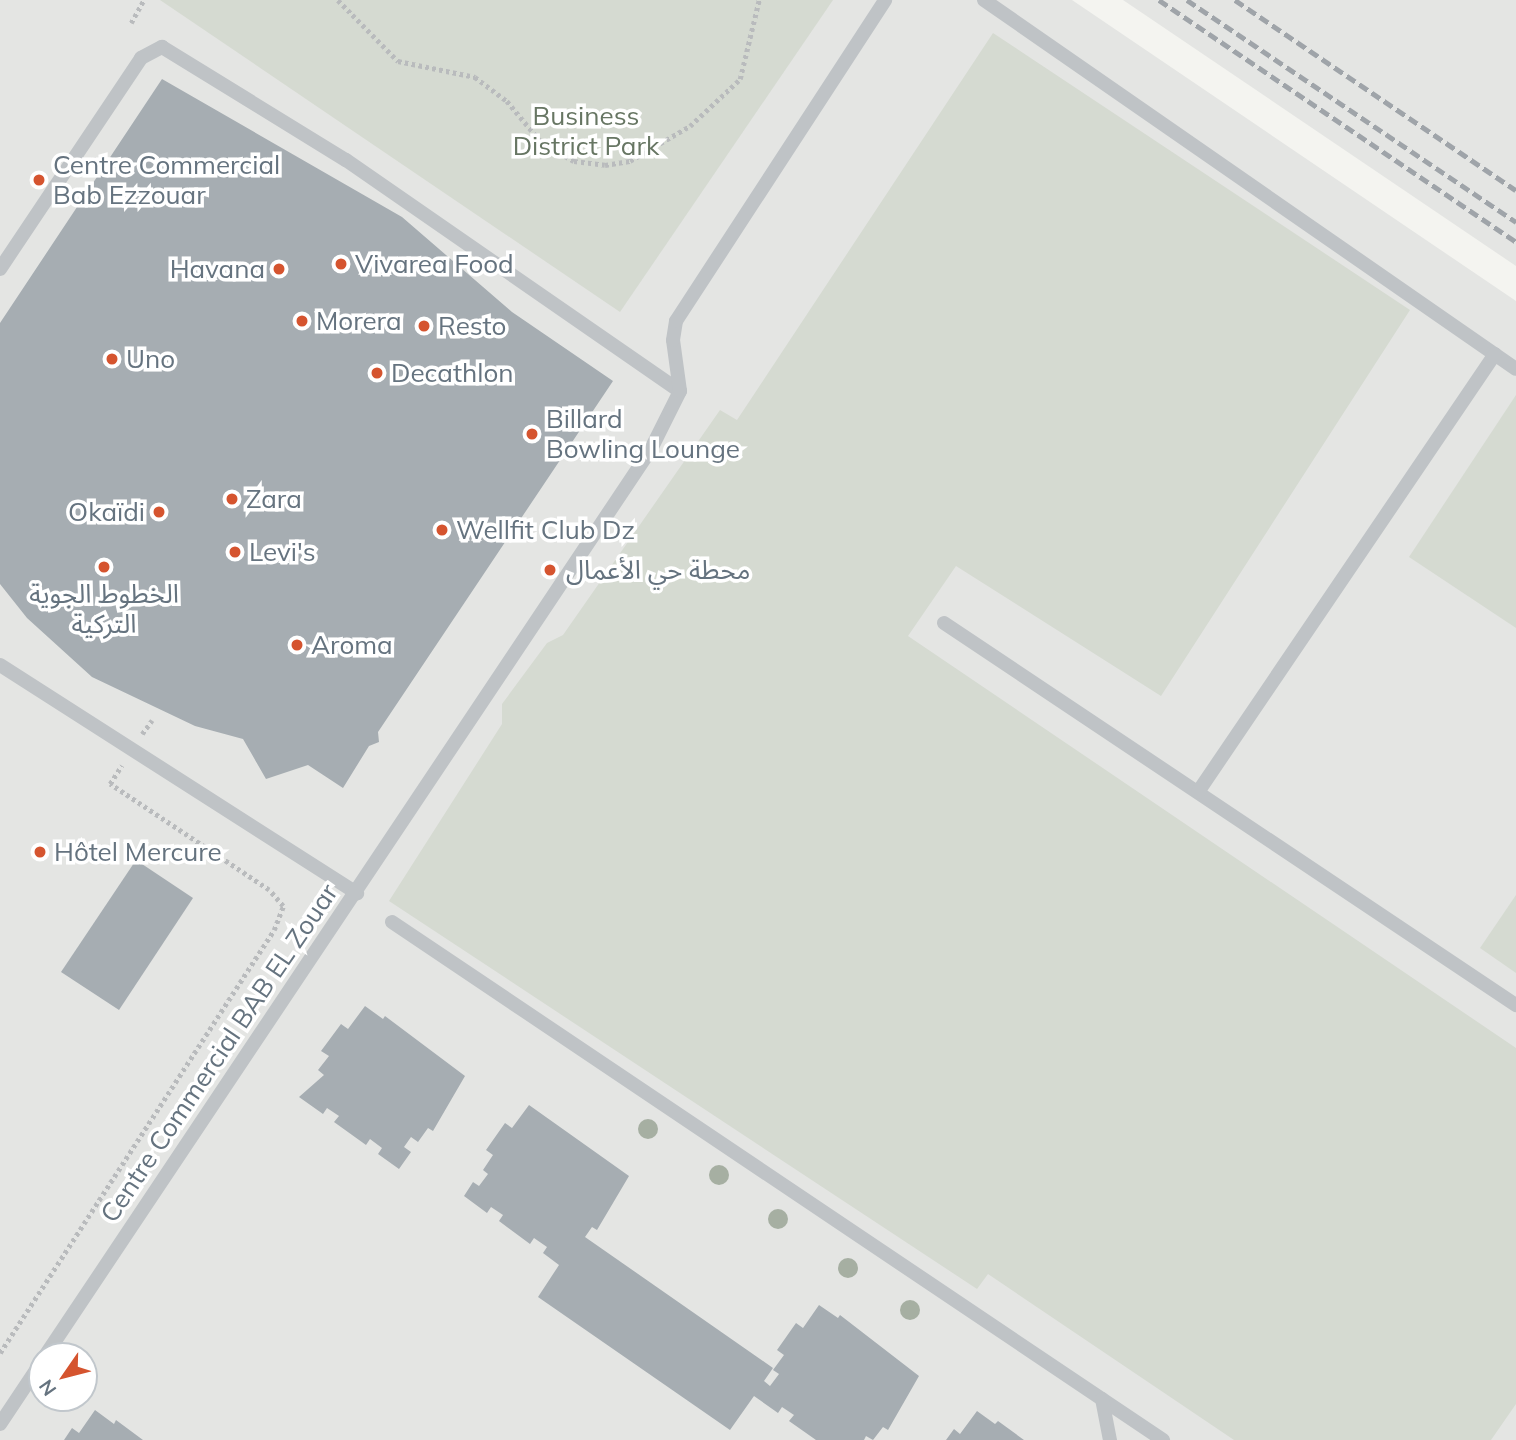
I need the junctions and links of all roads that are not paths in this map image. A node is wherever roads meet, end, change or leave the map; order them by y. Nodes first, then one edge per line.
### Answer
1 (885, 0) edge
2 (984, 0) edge
3 (0, 269) edge
4 (1495, 354) junction
5 (1516, 369) edge
6 (680, 391) junction
7 (944, 623) dead end
8 (0, 665) edge
9 (1198, 792) junction
10 (357, 892) junction
11 (392, 922) dead end
12 (1516, 1004) edge
13 (55, 1342) edge
14 (28, 1382) edge
15 (1102, 1399) junction
16 (0, 1423) edge
17 (1110, 1440) edge
18 (1163, 1440) edge

1 - 6 lane
2 - 4 lane
3 - 6 lane
4 - 5 lane
4 - 9 lane
6 - 10 lane, Centre Commercial BAB EL Zouar
7 - 9 lane
8 - 10 lane
9 - 12 lane
10 - 13 lane, Centre Commercial BAB EL Zouar
11 - 15 lane
14 - 16 lane
15 - 17 lane
15 - 18 lane

